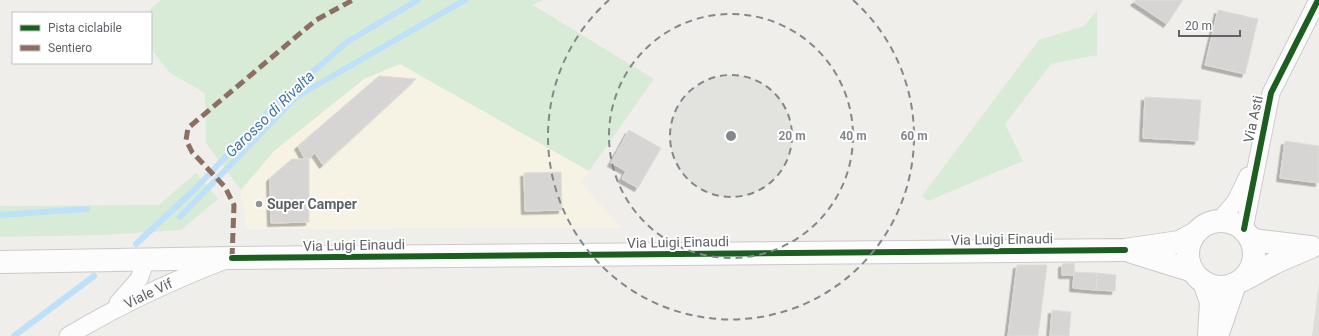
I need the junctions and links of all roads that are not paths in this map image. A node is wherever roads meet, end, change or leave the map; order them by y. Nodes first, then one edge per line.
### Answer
1 (1317, 5) edge
2 (1257, 158) junction
3 (1220, 220) junction
4 (1194, 234) junction
5 (1248, 234) junction
6 (1315, 247) edge
7 (1125, 250) junction
8 (232, 258) junction
9 (146, 260) junction
10 (0, 262) edge
11 (1198, 277) junction
12 (1238, 282) junction
13 (108, 313) junction
14 (68, 336) edge
15 (1209, 336) edge
16 (1217, 336) edge

1 - 2 street, Via Asti
2 - 3 street, Via Asti
2 - 5 street, Via Asti
3 - 4 main road, Via Luigi Einaudi
3 - 5 main road, Via Luigi Einaudi
4 - 7 main road, Via Luigi Einaudi
4 - 11 main road
5 - 6 main road, Via Luigi Einaudi
5 - 12 main road
6 - 12 main road, Via Luigi Einaudi
7 - 8 main road, Via Luigi Einaudi
7 - 11 main road, Via Luigi Einaudi
8 - 9 main road, Via Luigi Einaudi
8 - 13 street, Viale Vif
9 - 10 main road, Via Luigi Einaudi
9 - 13 street
11 - 12 main road, Via Luigi Einaudi
11 - 15 main road
12 - 16 main road
13 - 14 street, Viale Vif

